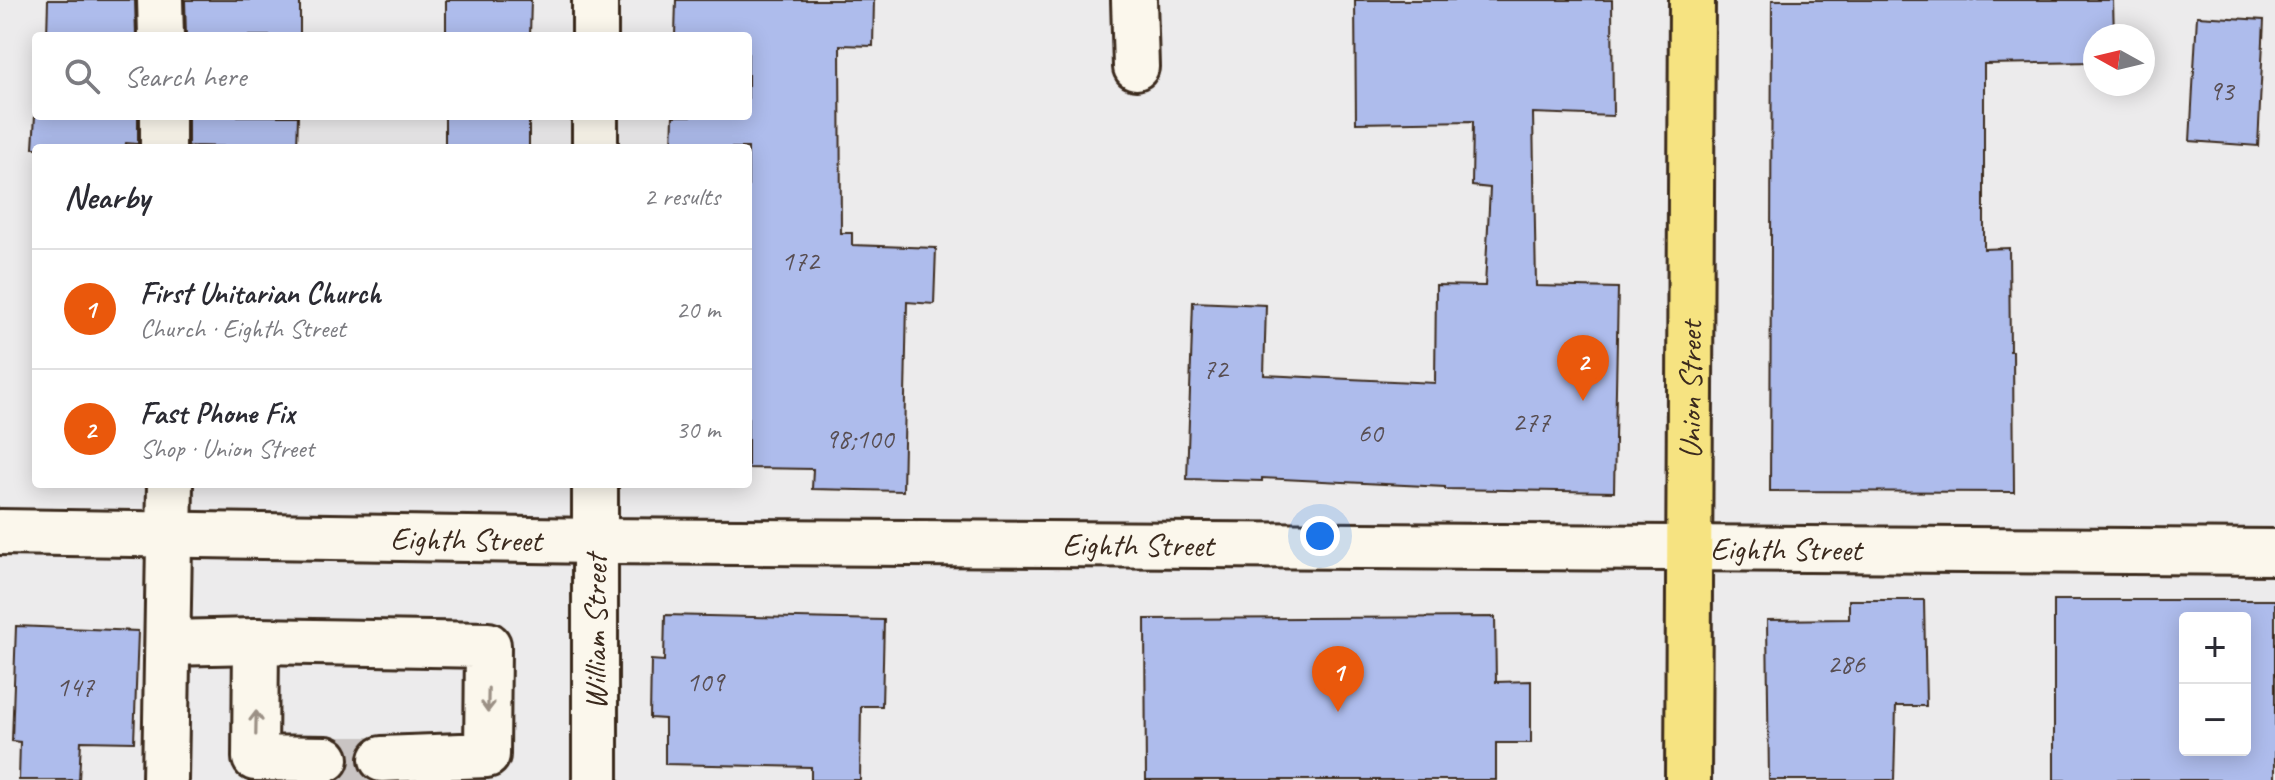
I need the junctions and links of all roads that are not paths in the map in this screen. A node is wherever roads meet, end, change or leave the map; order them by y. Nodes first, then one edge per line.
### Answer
1 (160, 0) edge
2 (595, 0) edge
3 (1134, 0) edge
4 (1692, 0) edge
5 (161, 32) edge
6 (595, 32) edge
7 (1136, 67) dead end
8 (163, 120) edge
9 (595, 120) edge
10 (163, 144) edge
11 (595, 144) edge
12 (170, 488) edge
13 (595, 488) edge
14 (0, 532) edge
15 (170, 534) junction
16 (595, 541) junction
17 (1688, 549) junction
18 (2275, 552) edge
19 (256, 641) junction
20 (168, 643) junction
21 (326, 759) tunnel mouth
22 (382, 759) tunnel mouth
23 (165, 780) edge
24 (595, 780) edge
25 (1688, 780) edge

1 - 5 street
2 - 6 street
3 - 7 street
4 - 17 main road, Union Street
8 - 10 street
9 - 11 street
12 - 15 street
13 - 16 street, William Street
14 - 15 street, Eighth Street
15 - 16 street, Eighth Street
15 - 20 street
16 - 17 street, Eighth Street
16 - 24 street, William Street
17 - 18 street, Eighth Street
17 - 25 main road, Union Street
19 - 20 street
21 -> 19 street
19 -> 22 street
20 - 23 street

